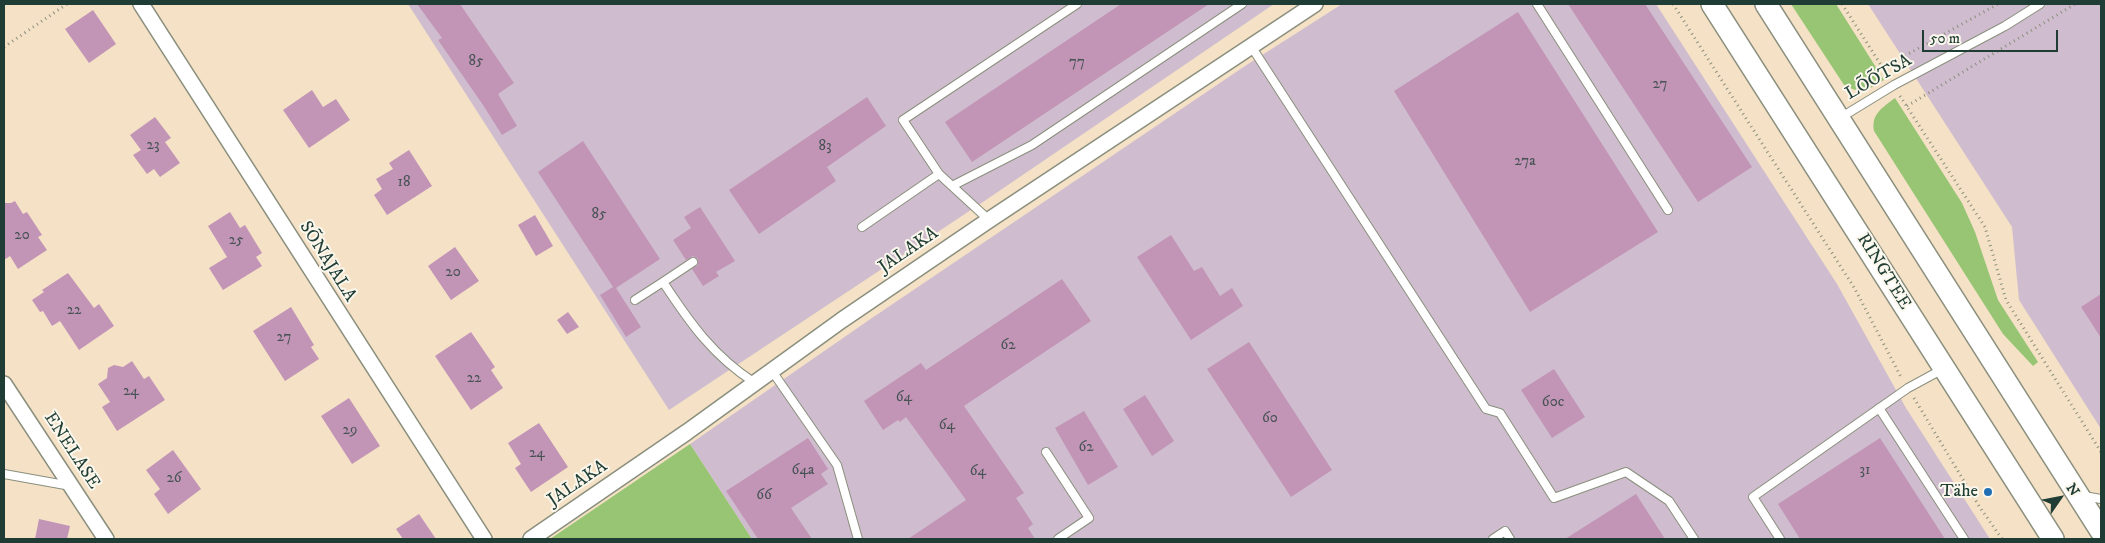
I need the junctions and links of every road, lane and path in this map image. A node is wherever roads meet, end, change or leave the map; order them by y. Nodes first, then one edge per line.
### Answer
1 (67, 4) edge
2 (141, 4) edge
3 (1076, 4) edge
4 (1242, 4) edge
5 (1315, 4) edge
6 (1536, 4) edge
7 (1673, 4) edge
8 (1712, 4) edge
9 (1766, 4) edge
10 (1842, 4) edge
11 (1998, 4) edge
12 (2040, 4) edge
13 (2075, 4) edge
14 (1251, 46) junction
15 (4, 47) edge
16 (1883, 68) junction
17 (1894, 85) junction
18 (1907, 106) junction
19 (1838, 119) junction
20 (940, 174) junction
21 (952, 186) junction
22 (1668, 210) dead end
23 (989, 220) junction
24 (862, 227) dead end
25 (693, 262) dead end
26 (663, 282) junction
27 (635, 300) dead end
28 (1944, 368) junction
29 (772, 371) junction
30 (755, 383) junction
31 (4, 384) edge
32 (1908, 388) junction
33 (1879, 408) junction
34 (1046, 452) dead end
35 (2101, 452) edge
36 (4, 474) edge
37 (71, 486) junction
38 (2078, 495) junction
39 (2101, 499) edge
40 (2101, 531) edge
41 (102, 536) edge
42 (484, 539) edge
43 (531, 539) edge
44 (858, 539) edge
45 (1058, 539) edge
46 (1493, 539) edge
47 (1510, 539) edge
48 (1694, 539) edge
49 (1780, 539) edge
50 (1964, 539) edge
51 (2002, 539) edge
52 (2053, 539) edge

1 - 15 path
2 - 42 street, SÕNAJALA
3 - 20 lane
4 - 21 lane
5 - 14 street, JALAKA
6 - 22 lane
7 - 32 path
8 - 28 main road, RINGTEE
9 - 19 main road
10 - 16 path
11 - 16 path
12 - 17 lane, LÕÕTSA
13 - 18 path
14 - 23 street, JALAKA
14 - 48 lane
16 - 17 path
17 - 18 path
17 - 19 lane, LÕÕTSA
18 - 35 path
19 - 38 main road
20 - 21 lane
20 - 24 lane
21 - 23 lane
23 - 29 street, JALAKA
25 - 26 lane
26 - 27 lane
26 - 30 lane
28 - 32 lane
28 - 52 main road, RINGTEE
29 - 30 street, JALAKA
29 - 44 lane
30 - 43 street, JALAKA
31 - 37 street, ENELASE
32 - 33 lane
32 - 51 path
33 - 49 lane
33 - 50 lane
34 - 45 lane
36 - 37 lane
37 - 41 street, ENELASE
38 - 39 lane
38 - 40 main road
46 - 47 lane

